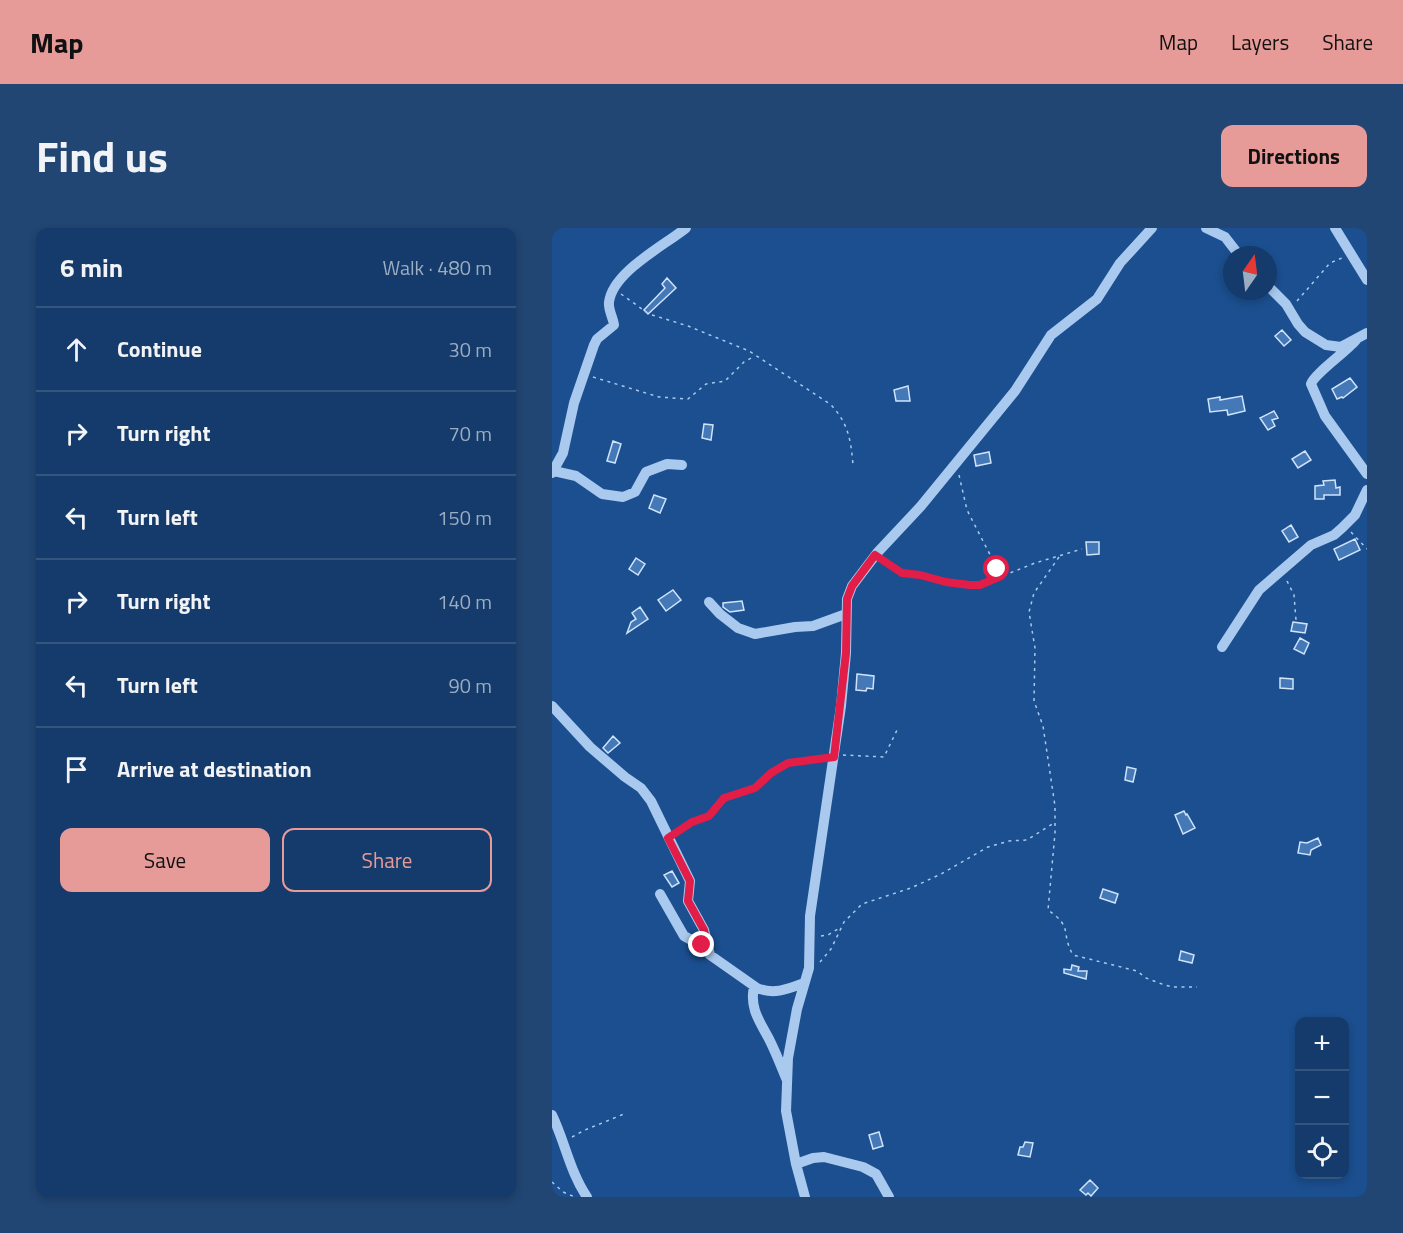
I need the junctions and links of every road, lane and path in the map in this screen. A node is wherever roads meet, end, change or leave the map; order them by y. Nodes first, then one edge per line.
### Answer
1 (686, 228) edge
2 (1152, 228) edge
3 (1206, 228) edge
4 (1335, 228) edge
5 (1232, 246) edge
6 (1348, 249) junction
7 (1367, 280) edge
8 (615, 286) junction
9 (1277, 295) edge
10 (1289, 310) junction
11 (1367, 333) edge
12 (1356, 340) junction
13 (756, 355) junction
14 (584, 374) junction
15 (958, 460) junction
16 (682, 465) dead end
17 (853, 465) dead end
18 (553, 472) edge
19 (1367, 474) edge
20 (1367, 490) edge
21 (1346, 525) junction
22 (1082, 549) dead end
23 (1367, 549) edge
24 (875, 555) junction
25 (1059, 557) junction
26 (1281, 572) junction
27 (1001, 576) junction
28 (709, 602) dead end
29 (846, 614) junction
30 (1296, 620) dead end
31 (1222, 646) dead end
32 (552, 706) edge
33 (898, 728) dead end
34 (834, 757) junction
35 (1055, 822) junction
36 (668, 838) junction
37 (660, 894) dead end
38 (841, 927) junction
39 (809, 931) junction
40 (708, 949) junction
41 (809, 968) junction
42 (804, 983) junction
43 (754, 987) junction
44 (1197, 987) dead end
45 (787, 1080) junction
46 (624, 1114) dead end
47 (552, 1115) edge
48 (564, 1142) junction
49 (796, 1164) junction
50 (552, 1182) edge
51 (576, 1197) edge
52 (587, 1197) edge
53 (805, 1197) edge
54 (889, 1197) edge

1 - 8 street
2 - 15 street
3 - 5 street
4 - 6 street
6 - 7 street
6 - 10 path
8 - 13 path
8 - 14 street
9 - 10 street
10 - 12 street
11 - 12 street
12 - 19 street
13 - 14 path
13 - 17 path
14 - 18 street
15 - 24 street
15 - 27 path
16 - 18 street
20 - 21 street
21 - 23 path
21 - 26 street
22 - 25 path
24 - 27 path
24 - 29 street
25 - 27 path
25 - 35 path
26 - 30 path
26 - 31 street
28 - 29 street
29 - 34 street
32 - 36 street
33 - 34 path
34 - 36 path
34 - 39 street
35 - 38 path
35 - 44 path
36 - 40 street
37 - 40 street
38 - 39 path
38 - 41 path
39 - 41 street
40 - 43 street
41 - 42 street
42 - 43 street
42 - 45 street
43 - 45 street
45 - 49 street
46 - 48 path
47 - 48 street
48 - 52 street
49 - 53 street
49 - 54 street
50 - 51 path

